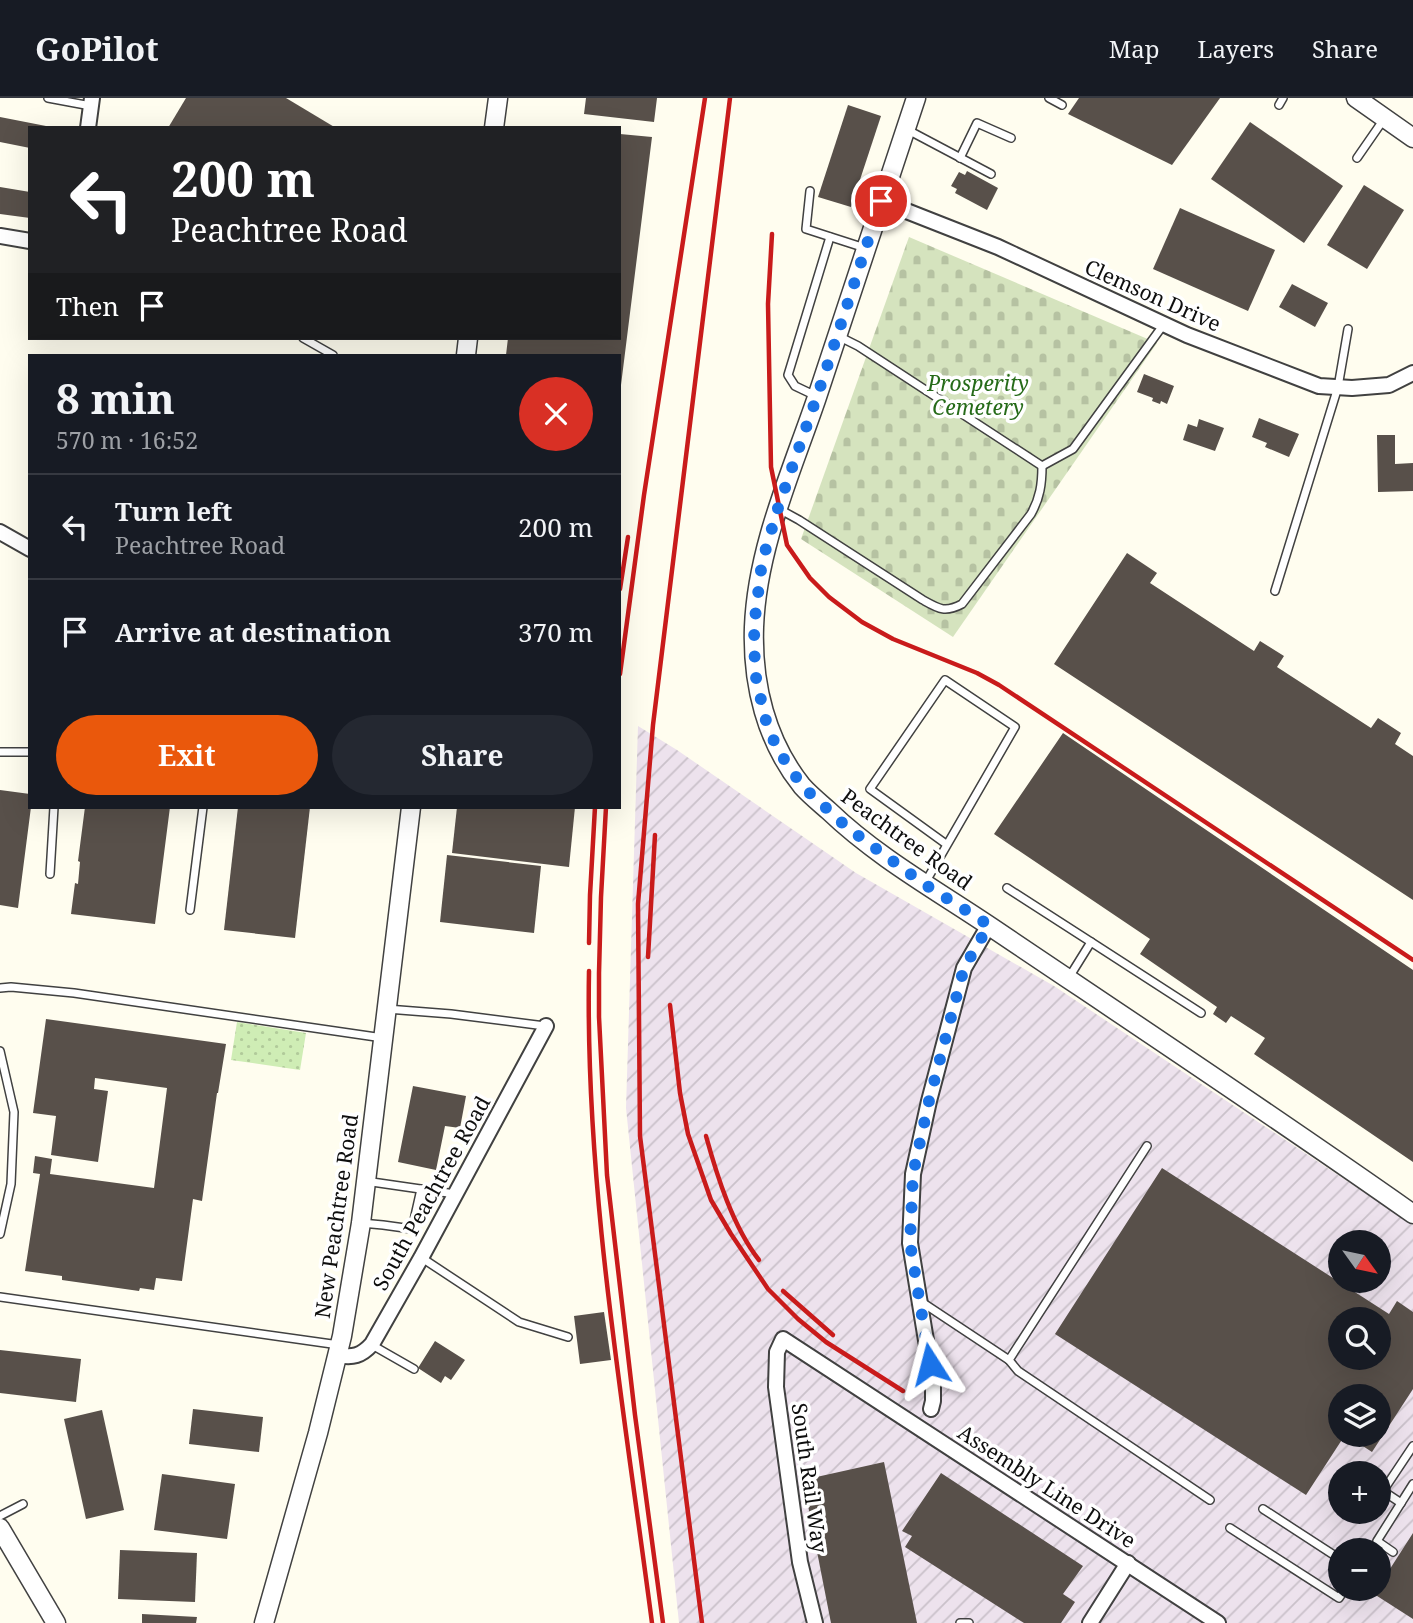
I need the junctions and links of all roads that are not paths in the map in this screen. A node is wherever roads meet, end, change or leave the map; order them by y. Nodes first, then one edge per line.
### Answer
1 (48, 98) edge
2 (498, 98) edge
3 (916, 98) edge
4 (1049, 98) edge
5 (1356, 98) edge
6 (91, 102) edge
7 (1062, 105) dead end
8 (1384, 118) junction
9 (88, 126) edge
10 (494, 126) edge
11 (906, 128) junction
12 (1011, 138) dead end
13 (1413, 138) edge
14 (960, 158) junction
15 (1357, 158) dead end
16 (991, 174) dead end
17 (810, 191) dead end
18 (881, 201) junction
19 (0, 236) edge
20 (830, 237) junction
21 (28, 241) edge
22 (866, 248) junction
23 (1164, 324) junction
24 (1348, 329) dead end
25 (837, 336) junction
26 (306, 340) edge
27 (330, 354) edge
28 (1413, 373) edge
29 (1338, 387) junction
30 (817, 396) junction
31 (1042, 466) junction
32 (778, 508) junction
33 (0, 532) edge
34 (28, 548) edge
35 (1275, 592) dead end
36 (0, 751) edge
37 (28, 752) edge
38 (54, 809) edge
39 (203, 809) edge
40 (411, 809) edge
41 (946, 844) junction
42 (50, 874) dead end
43 (924, 884) junction
44 (1007, 888) dead end
45 (190, 910) dead end
46 (989, 925) junction
47 (1091, 942) junction
48 (1068, 979) junction
49 (0, 988) edge
50 (386, 1009) junction
51 (1201, 1013) dead end
52 (545, 1026) joint
53 (383, 1038) junction
54 (0, 1051) edge
55 (1147, 1146) dead end
56 (365, 1181) junction
57 (421, 1189) junction
58 (455, 1194) junction
59 (1413, 1214) edge
60 (361, 1223) junction
61 (0, 1234) edge
62 (421, 1258) junction
63 (0, 1297) edge
64 (919, 1300) junction
65 (568, 1337) dead end
66 (783, 1339) joint
67 (372, 1344) junction
68 (338, 1350) junction
69 (1009, 1360) junction
70 (414, 1369) dead end
71 (930, 1409) dead end
72 (1413, 1446) edge
73 (1413, 1484) edge
74 (1210, 1500) dead end
75 (1401, 1503) junction
76 (23, 1504) dead end
77 (1263, 1509) dead end
78 (0, 1516) edge
79 (0, 1528) edge
80 (1230, 1528) dead end
81 (1379, 1538) edge
82 (1328, 1551) edge
83 (1128, 1563) junction
84 (1328, 1591) edge
85 (56, 1623) edge
86 (264, 1623) edge
87 (815, 1623) edge
88 (960, 1623) edge
89 (969, 1623) edge
90 (1090, 1623) edge
91 (1218, 1623) edge

1 - 6 lane
2 - 10 street
3 - 11 street, Peachtree Road
4 - 7 lane
5 - 8 street
6 - 9 street
8 - 13 street
8 - 15 lane
11 - 14 lane
11 - 18 street, Peachtree Road
12 - 14 lane
14 - 16 lane
17 - 20 lane
18 - 22 street, Peachtree Road
18 - 23 street, Clemson Drive
19 - 21 street
20 - 22 lane
20 - 30 lane
22 - 25 street, Peachtree Road
23 - 29 street, Clemson Drive
23 - 31 lane
24 - 29 lane
25 - 30 street, Peachtree Road
25 - 31 lane
26 - 27 lane
28 - 29 street, Clemson Drive
29 - 35 lane
30 - 32 street, Peachtree Road
31 - 32 lane
32 - 43 street, Peachtree Road
33 - 34 street
36 - 37 lane
38 - 42 lane
39 - 45 lane
40 - 50 street, New Peachtree Road
41 - 41 lane
41 - 43 lane
43 - 46 street, Peachtree Road
44 - 47 lane
46 - 48 street, Peachtree Road
46 - 64 street
47 - 48 lane
47 - 51 lane
48 - 59 street, Peachtree Road
49 - 53 lane
50 - 52 lane
50 - 53 street, New Peachtree Road
52 - 58 street, South Peachtree Road
53 - 56 street, New Peachtree Road
54 - 61 lane
55 - 69 lane
56 - 57 lane
56 - 60 street, New Peachtree Road
57 - 58 lane
57 - 60 lane
58 - 62 street, South Peachtree Road
60 - 68 street, New Peachtree Road
62 - 65 lane
62 - 67 street, South Peachtree Road
63 - 68 lane
64 - 69 lane
64 - 71 street
66 - 83 street, Assembly Line Drive
66 - 87 street, South Rail Way
67 - 68 street
67 - 70 lane
68 - 86 street, New Peachtree Road
69 - 74 lane
72 - 75 lane
73 - 75 lane
75 - 81 lane
76 - 78 lane
77 - 82 lane
79 - 85 street
80 - 84 lane
83 - 90 street
83 - 91 street, Assembly Line Drive
88 - 89 lane

